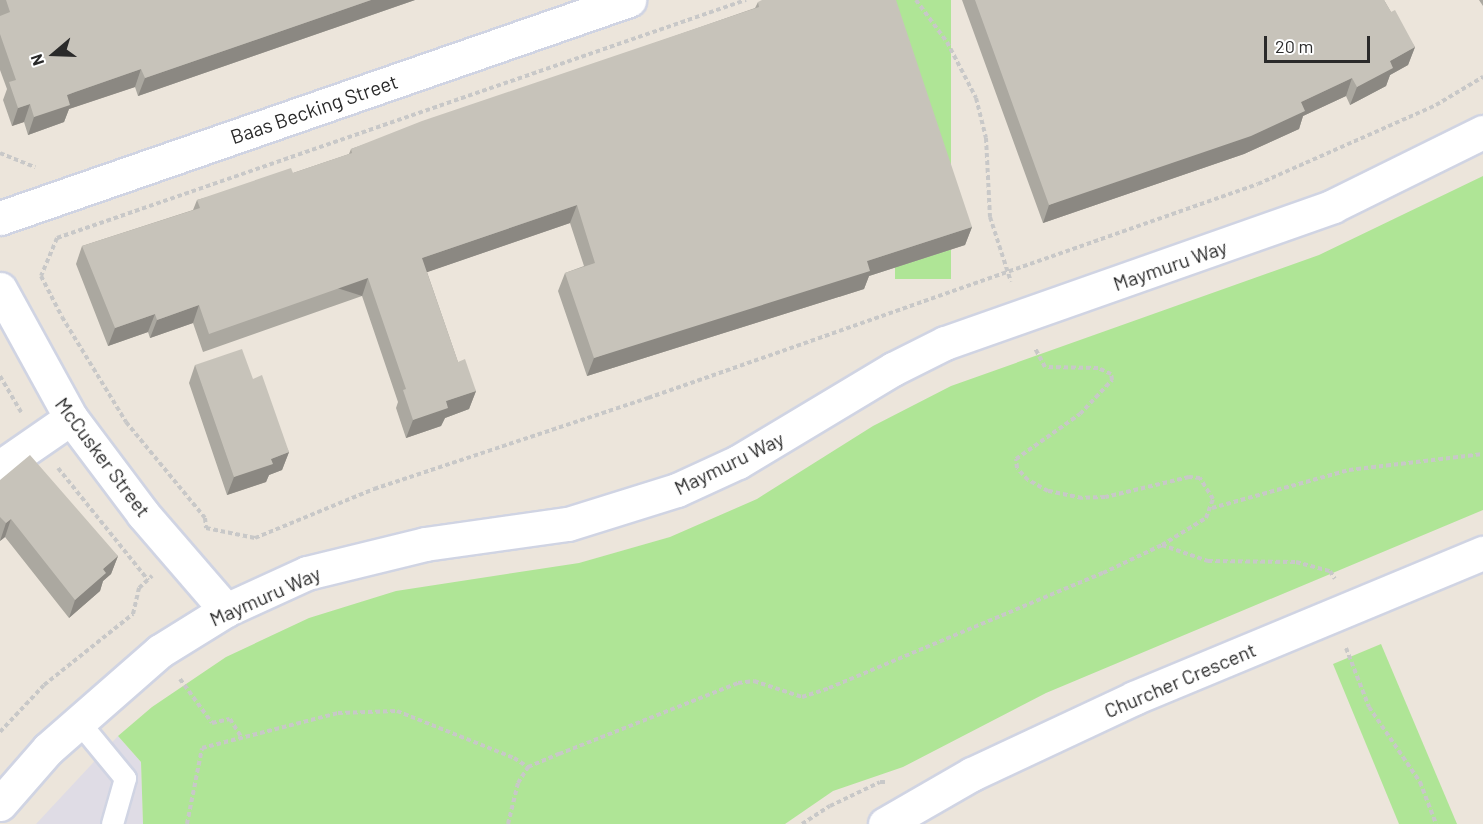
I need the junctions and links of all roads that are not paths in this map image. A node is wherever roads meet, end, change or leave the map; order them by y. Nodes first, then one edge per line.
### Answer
1 (609, 3) edge
2 (1483, 132) edge
3 (0, 218) edge
4 (0, 289) edge
5 (71, 418) junction
6 (0, 467) edge
7 (1483, 553) edge
8 (226, 610) junction
9 (78, 721) junction
10 (0, 804) edge
11 (112, 824) edge
12 (885, 824) edge

1 - 3 street, Baas Becking Street
2 - 8 street, Maymuru Way
4 - 5 street, McCusker Street
5 - 6 street
5 - 8 street, McCusker Street
7 - 12 street, Churcher Crescent
8 - 9 street, Maymuru Way
9 - 10 street, Maymuru Way
9 - 11 lane

